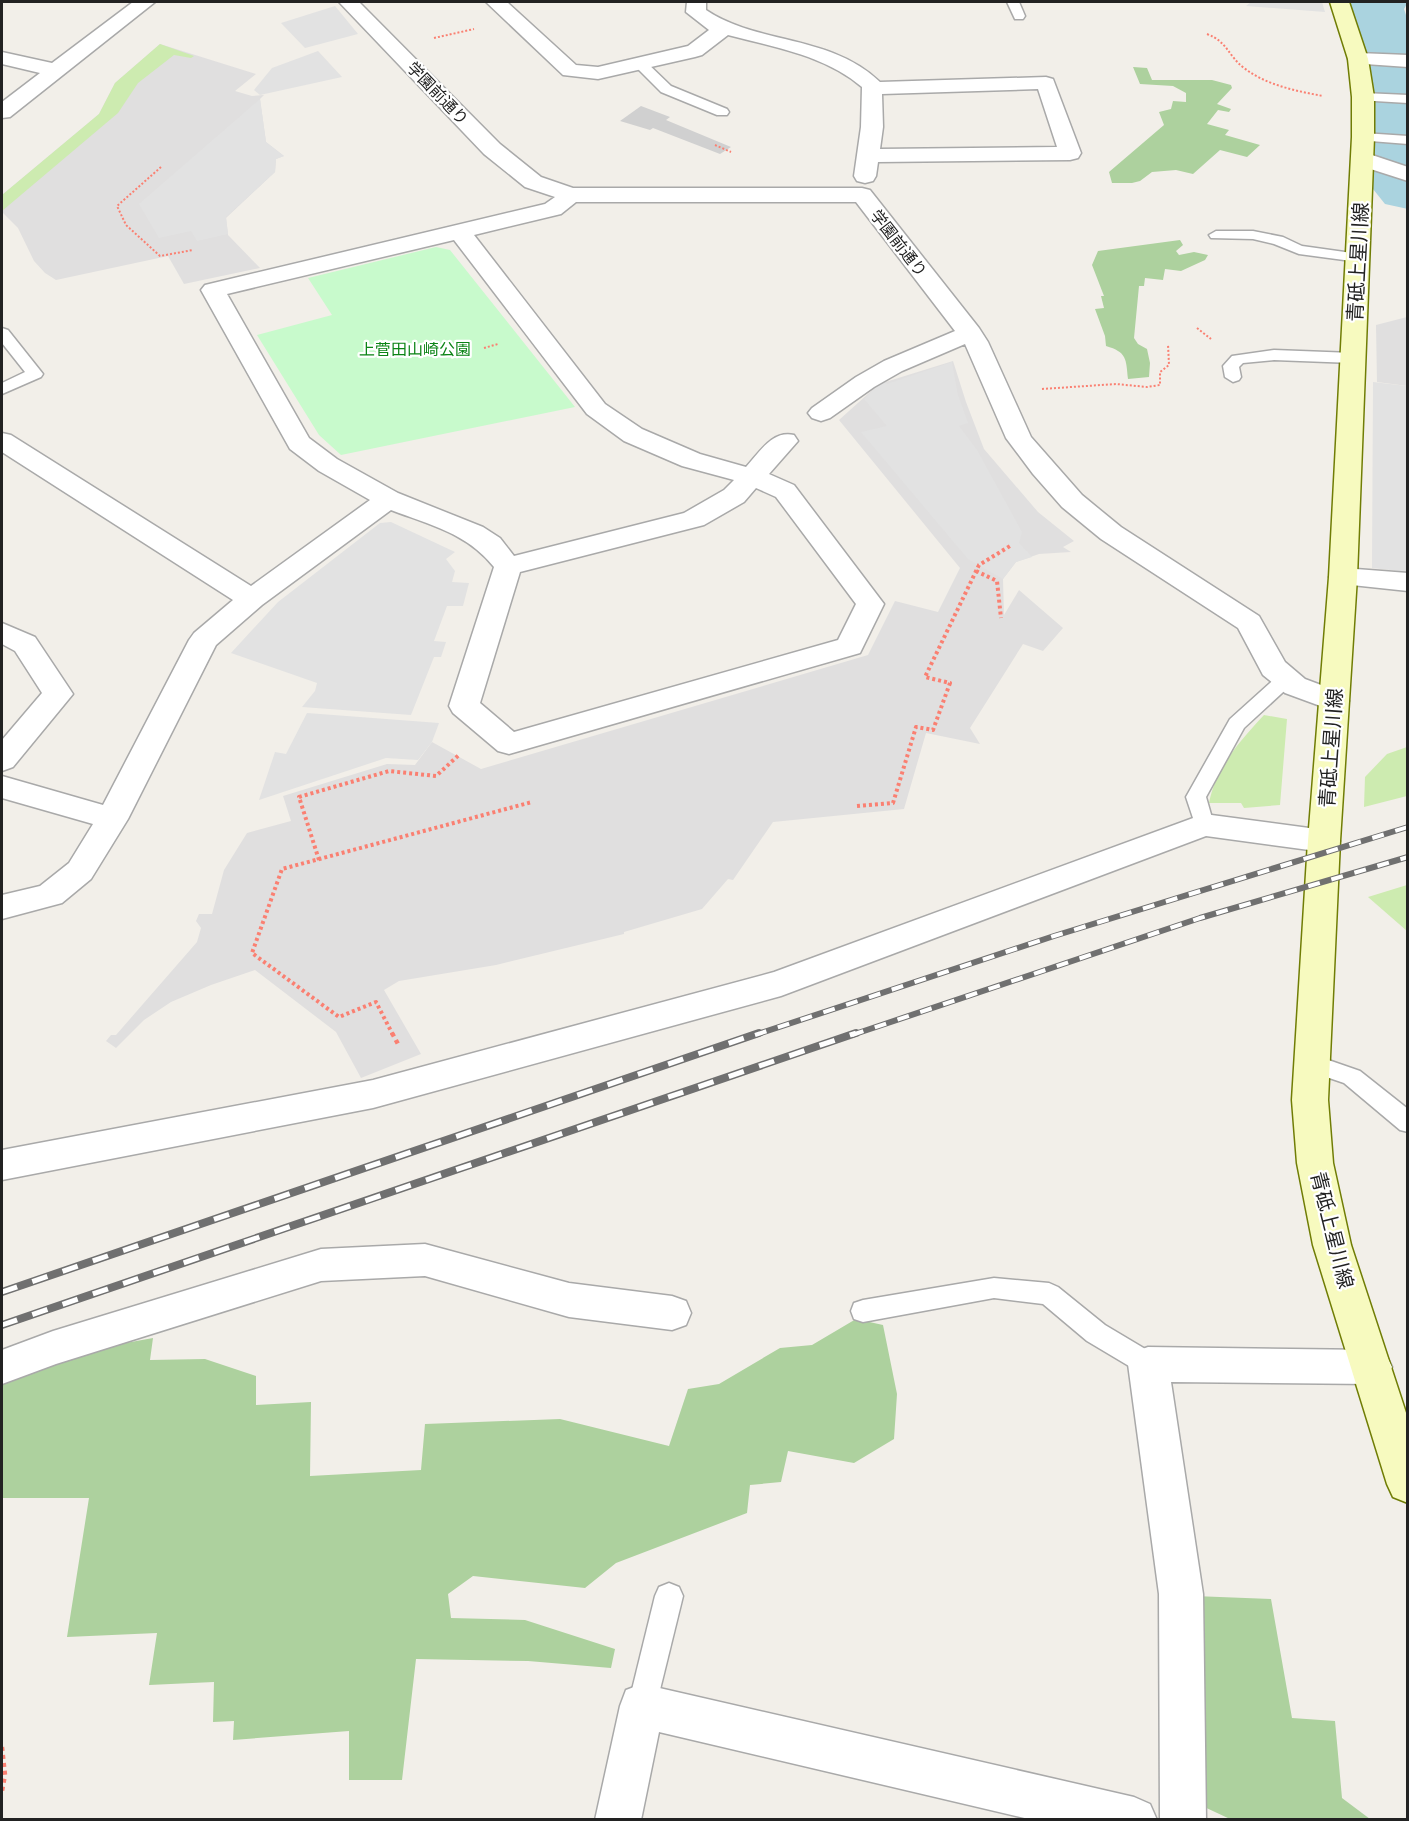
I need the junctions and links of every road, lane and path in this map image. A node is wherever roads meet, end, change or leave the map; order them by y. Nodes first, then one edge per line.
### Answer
1 (145, 2) edge
2 (348, 2) edge
3 (496, 2) edge
4 (697, 2) edge
5 (1013, 2) edge
6 (1339, 2) edge
7 (1019, 16) dead end
8 (515, 19) junction
9 (725, 28) junction
10 (1207, 34) dead end
11 (393, 47) junction
12 (2, 58) edge
13 (1367, 59) junction
14 (1407, 61) edge
15 (639, 63) junction
16 (55, 70) junction
17 (872, 88) junction
18 (1407, 99) edge
19 (1362, 100) junction
20 (2, 112) edge
21 (722, 112) dead end
22 (1407, 140) edge
23 (1371, 145) junction
24 (724, 149) dead end
25 (731, 152) dead end
26 (868, 156) junction
27 (161, 167) dead end
28 (1407, 174) edge
29 (571, 195) junction
30 (862, 195) junction
31 (460, 232) junction
32 (1216, 235) dead end
33 (193, 250) dead end
34 (1359, 258) junction
35 (2, 333) edge
36 (970, 333) junction
37 (1168, 344) dead end
38 (1353, 358) junction
39 (1233, 377) dead end
40 (2, 389) edge
41 (999, 393) junction
42 (821, 413) dead end
43 (2, 441) edge
44 (785, 441) dead end
45 (753, 477) junction
46 (388, 499) junction
47 (1010, 546) dead end
48 (508, 566) junction
49 (976, 571) junction
50 (1343, 577) junction
51 (1407, 582) edge
52 (252, 599) junction
53 (1001, 618) dead end
54 (2, 632) edge
55 (1286, 679) junction
56 (1334, 701) junction
57 (489, 727) junction
58 (2, 760) edge
59 (2, 787) edge
60 (532, 801) dead end
61 (857, 806) dead end
62 (112, 819) junction
63 (1204, 825) junction
64 (1324, 841) junction
65 (319, 860) junction
66 (2, 907) edge
67 (401, 1050) dead end
68 (1311, 1063) junction
69 (1407, 1122) edge
70 (2, 1165) edge
71 (864, 1311) dead end
72 (672, 1313) dead end
73 (1148, 1364) junction
74 (2, 1367) edge
75 (1372, 1367) junction
76 (1407, 1484) edge
77 (669, 1596) dead end
78 (642, 1706) junction
79 (2, 1747) edge
80 (2, 1791) edge
81 (618, 1820) edge
82 (1134, 1820) edge
83 (1183, 1820) edge

1 - 16 street
2 - 11 street, 学園前通り
3 - 8 street
4 - 9 street
5 - 7 lane
6 - 13 main road, 青砥上星川線
8 - 11 path
8 - 15 street
9 - 15 street
9 - 17 street
10 - 19 path
11 - 29 street, 学園前通り
12 - 16 street
13 - 14 street
13 - 19 main road, 青砥上星川線
15 - 21 lane
16 - 20 street
17 - 26 street
17 - 26 street
18 - 19 lane
19 - 23 main road, 青砥上星川線
22 - 23 lane
23 - 28 street
23 - 34 main road, 青砥上星川線
24 - 25 path
26 - 30 street
27 - 33 path
29 - 30 street, 学園前通り
29 - 31 street
30 - 36 street, 学園前通り
31 - 45 street
31 - 46 street
32 - 34 lane
34 - 38 main road, 青砥上星川線
35 - 40 lane
36 - 41 street, 学園前通り
36 - 42 street
37 - 41 path
38 - 39 lane
38 - 50 main road, 青砥上星川線
41 - 55 street, 学園前通り
43 - 52 street
44 - 45 street
45 - 48 street
45 - 57 street
46 - 48 street
46 - 52 street
47 - 49 path
48 - 57 street
49 - 53 path
49 - 61 path
50 - 51 street
50 - 56 main road, 青砥上星川線
52 - 62 street
54 - 58 street
55 - 56 street, 学園前通り
55 - 63 lane
56 - 64 main road, 青砥上星川線
57 - 65 path
59 - 62 street
60 - 65 path
62 - 66 street
63 - 64 street
63 - 70 street
64 - 68 main road, 青砥上星川線
65 - 67 path
68 - 69 lane
68 - 75 main road, 青砥上星川線
71 - 73 lane
72 - 74 street
73 - 75 street
73 - 83 street
75 - 76 main road, 青砥上星川線
77 - 78 lane
78 - 81 street
78 - 82 street
79 - 80 path

